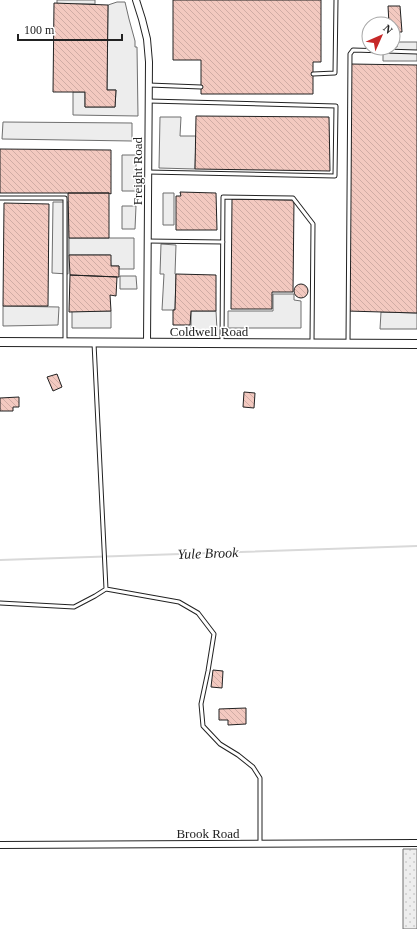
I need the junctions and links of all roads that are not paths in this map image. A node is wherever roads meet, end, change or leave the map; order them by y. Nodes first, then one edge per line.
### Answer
1 (136, 0) edge
2 (336, 0) edge
3 (417, 52) edge
4 (313, 74) dead end
5 (149, 85) junction
6 (201, 87) dead end
7 (149, 102) junction
8 (148, 172) junction
9 (0, 198) edge
10 (148, 241) junction
11 (223, 242) junction
12 (0, 342) edge
13 (65, 342) junction
14 (94, 343) junction
15 (147, 343) junction
16 (222, 344) junction
17 (312, 344) junction
18 (348, 344) junction
19 (417, 344) edge
20 (106, 589) junction
21 (0, 603) edge
22 (260, 843) junction
23 (417, 843) edge
24 (0, 845) edge

1 - 5 street, Freight Road
2 - 4 lane
3 - 18 lane
5 - 6 lane
5 - 7 street, Freight Road
7 - 8 street, Freight Road
7 - 8 lane
8 - 10 street, Freight Road
9 - 13 lane
10 - 11 lane
10 - 15 street, Freight Road
11 - 16 lane
11 - 17 lane
12 - 13 street, Coldwell Road
13 - 14 street, Coldwell Road
14 - 15 street, Coldwell Road
14 - 20 lane
15 - 16 street, Coldwell Road
16 - 17 street, Coldwell Road
17 - 18 street, Coldwell Road
18 - 19 street, Coldwell Road
20 - 21 lane
20 - 22 lane
22 - 23 street, Brook Road
22 - 24 street, Brook Road

